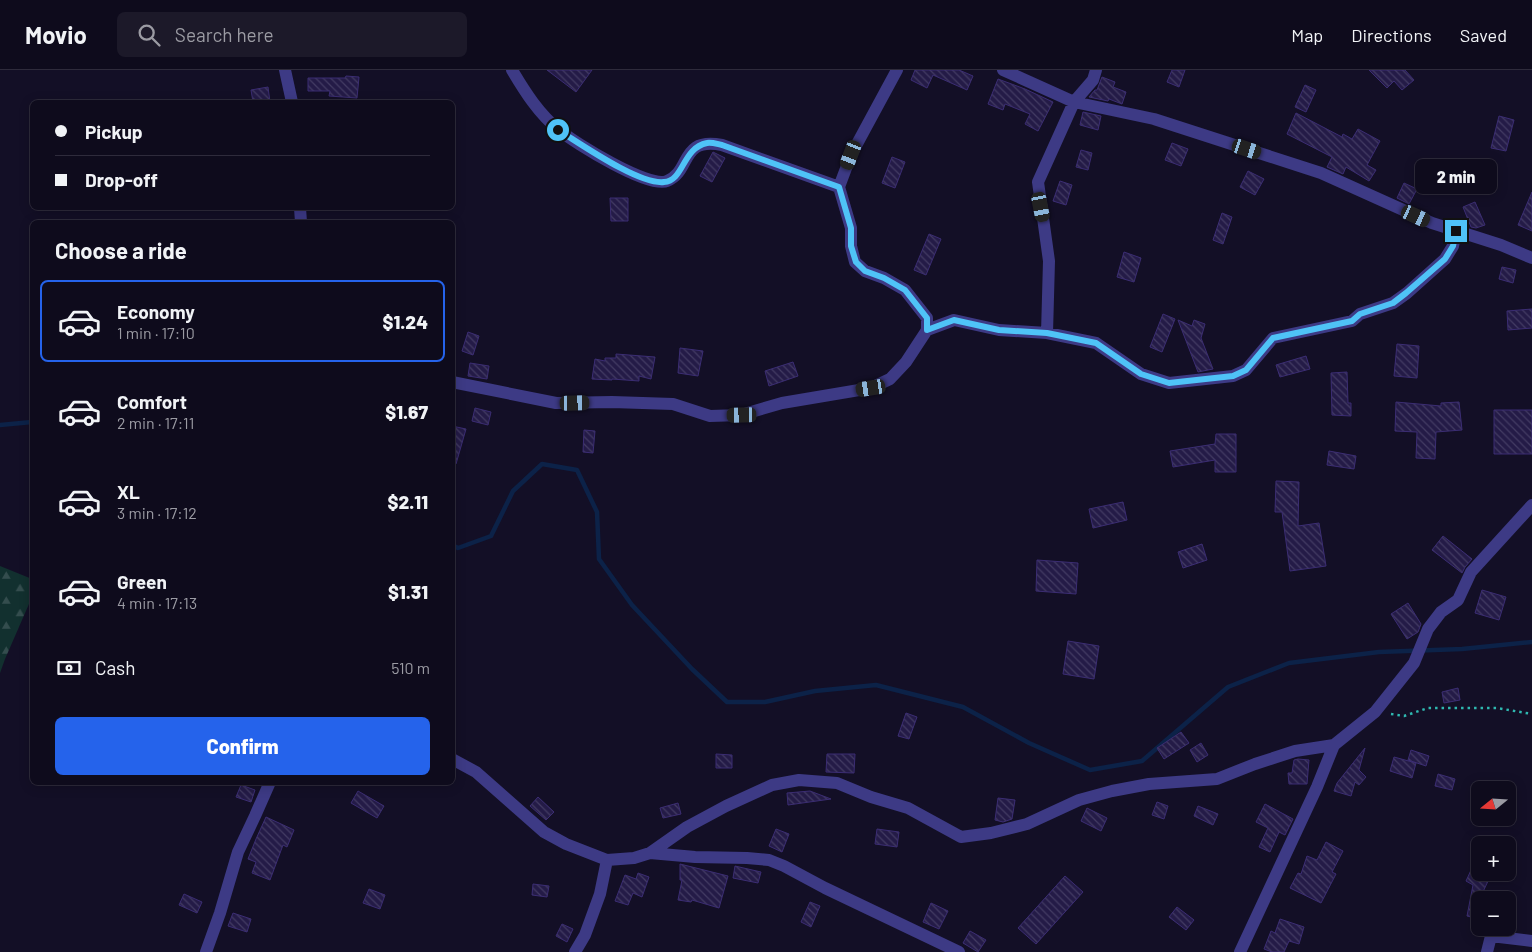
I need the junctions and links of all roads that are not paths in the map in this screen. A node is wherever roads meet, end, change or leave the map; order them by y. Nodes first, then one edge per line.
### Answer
1 (286, 70) edge
2 (512, 70) edge
3 (897, 70) edge
4 (1004, 70) edge
5 (1096, 70) edge
6 (292, 100) edge
7 (1074, 102) junction
8 (839, 187) junction
9 (1456, 231) junction
10 (1532, 258) edge
11 (927, 330) junction
12 (1047, 333) junction
13 (455, 383) edge
14 (1532, 505) edge
15 (1334, 746) junction
16 (455, 762) edge
17 (269, 785) edge
18 (650, 853) junction
19 (607, 860) junction
20 (1532, 941) edge
21 (206, 952) edge
22 (575, 952) edge
23 (959, 952) edge
24 (1240, 952) edge
25 (1487, 952) edge

1 - 6 street
2 - 8 street
3 - 8 street
4 - 7 street
5 - 7 street
7 - 9 street
7 - 12 street
8 - 11 street
9 - 10 street
9 - 12 street
11 - 12 street
11 - 13 street
14 - 15 street
15 - 18 street
15 - 24 street
16 - 19 street
17 - 21 street
18 - 19 street
18 - 23 street
19 - 22 street
20 - 25 street

